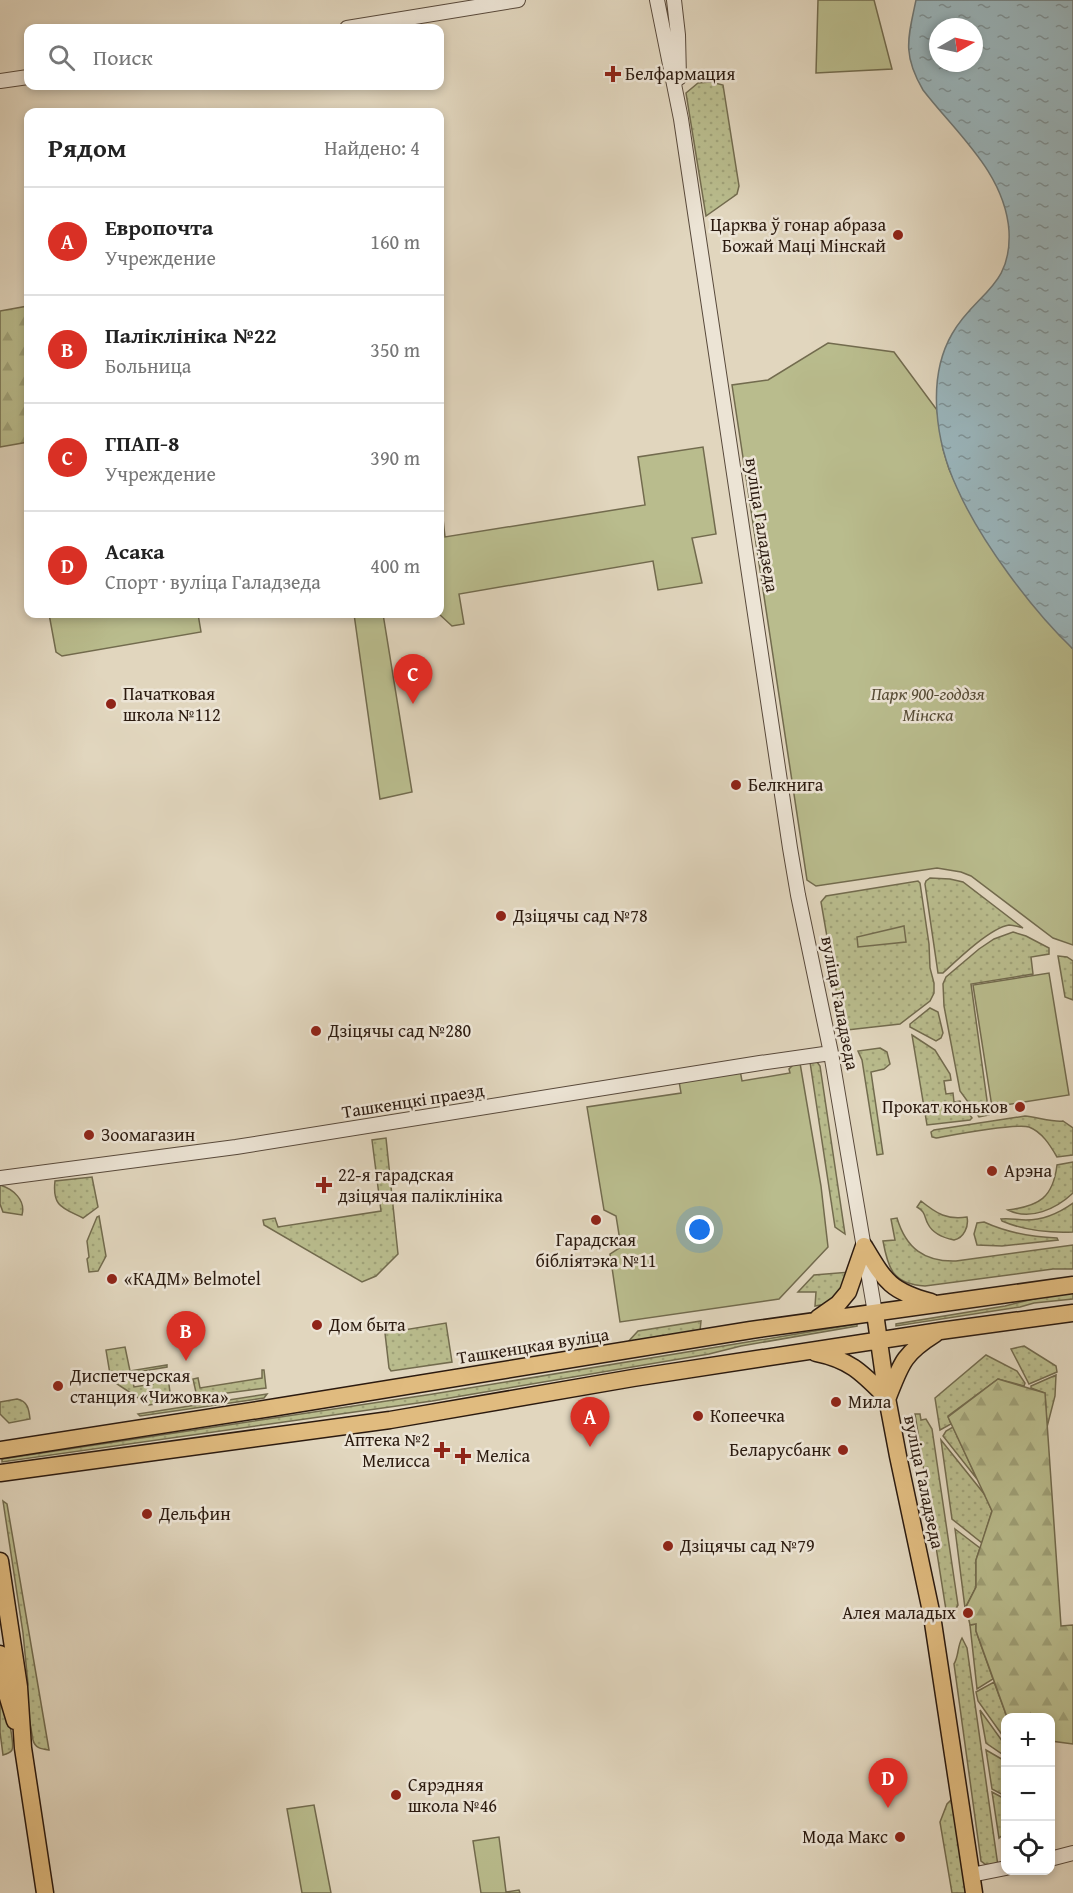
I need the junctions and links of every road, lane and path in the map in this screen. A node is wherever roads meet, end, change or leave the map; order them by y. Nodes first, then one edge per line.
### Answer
1 (518, 0) edge
2 (657, 0) edge
3 (674, 0) edge
4 (371, 24) edge
5 (24, 78) edge
6 (0, 81) edge
7 (681, 119) junction
8 (831, 1053) junction
9 (0, 1178) edge
10 (864, 1246) junction
11 (1073, 1285) edge
12 (938, 1304) junction
13 (875, 1312) junction
14 (1073, 1313) edge
15 (815, 1321) junction
16 (940, 1331) junction
17 (880, 1341) junction
18 (807, 1352) junction
19 (887, 1398) junction
20 (0, 1450) edge
21 (0, 1473) edge
22 (0, 1561) edge
23 (0, 1654) edge
24 (23, 1748) junction
25 (1073, 1853) edge
26 (1055, 1858) edge
27 (1001, 1869) edge
28 (971, 1875) junction
29 (45, 1893) edge
30 (974, 1893) edge

1 - 4 street
2 - 7 street, вуліца Галадзеда
3 - 7 street, вуліца Галадзеда
5 - 6 street
7 - 8 street, вуліца Галадзеда
8 - 9 street, Ташкенцкі праезд
8 - 10 street, вуліца Галадзеда
10 - 12 main road
10 - 13 street, вуліца Галадзеда
10 - 15 main road
11 - 12 main road, Ташкенцкая вуліца
12 - 13 main road, Ташкенцкая вуліца
13 - 15 main road, Ташкенцкая вуліца
13 - 17 main road, вуліца Галадзеда
14 - 16 main road
15 - 20 main road, Ташкенцкая вуліца
16 - 17 main road
16 - 19 main road
17 - 18 main road
17 - 19 main road, вуліца Галадзеда
18 - 19 main road
18 - 21 main road
19 - 28 main road, вуліца Галадзеда
22 - 24 main road
23 - 24 main road
24 - 29 main road
25 - 26 street
27 - 28 street
28 - 30 main road, вуліца Галадзеда

